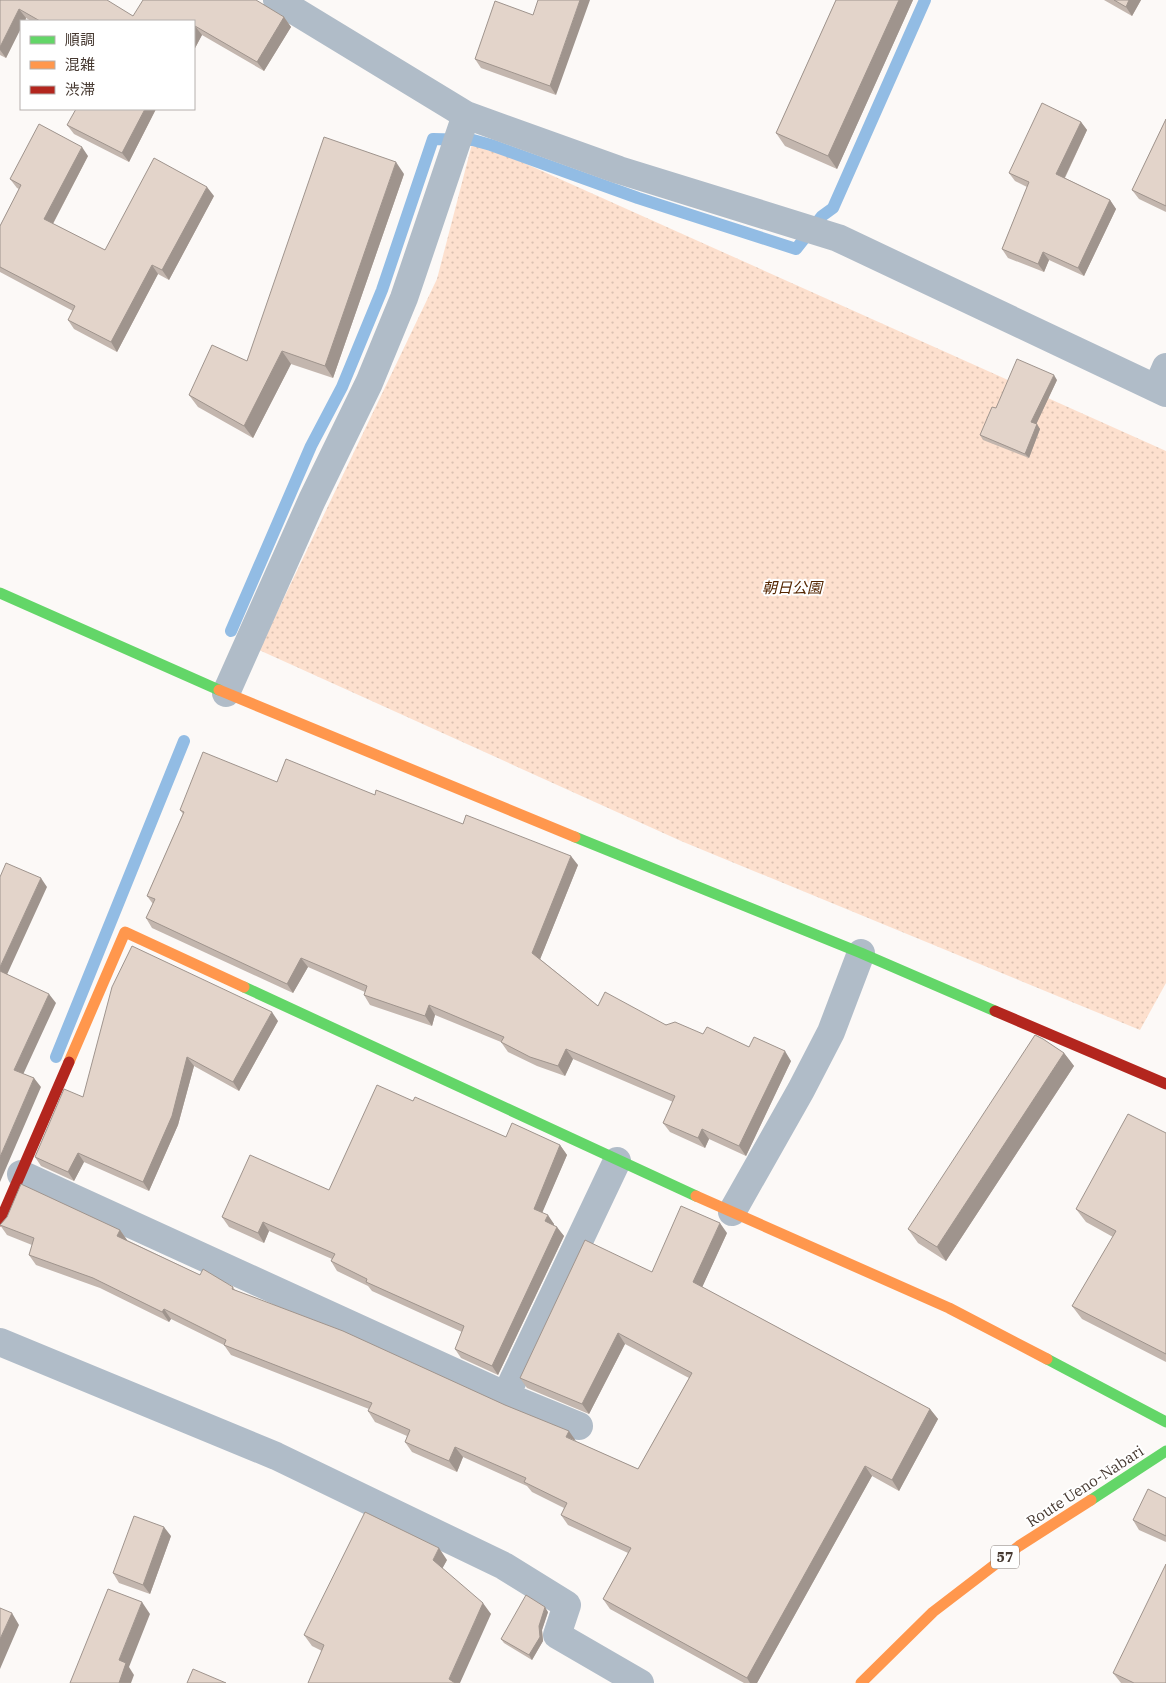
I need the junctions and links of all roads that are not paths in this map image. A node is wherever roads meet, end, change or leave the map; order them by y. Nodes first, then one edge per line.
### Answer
1 (277, 0) edge
2 (465, 119) junction
3 (1163, 383) edge
4 (0, 593) edge
5 (226, 693) junction
6 (861, 953) junction
7 (1166, 1084) edge
8 (617, 1161) junction
9 (21, 1174) junction
10 (732, 1212) junction
11 (0, 1221) edge
12 (0, 1342) edge
13 (506, 1395) junction
14 (1166, 1422) edge
15 (579, 1426) dead end
16 (1166, 1452) edge
17 (640, 1683) edge
18 (861, 1683) edge

1 - 2 street
2 - 3 street
2 - 5 street
4 - 5 street
5 - 6 street
6 - 7 street
6 - 10 street
8 - 9 street
8 - 10 street
8 - 13 street
9 - 11 street
9 - 13 street
10 - 14 street
12 - 17 street
13 - 15 street
16 - 18 street, Route Ueno-Nabari / 57

